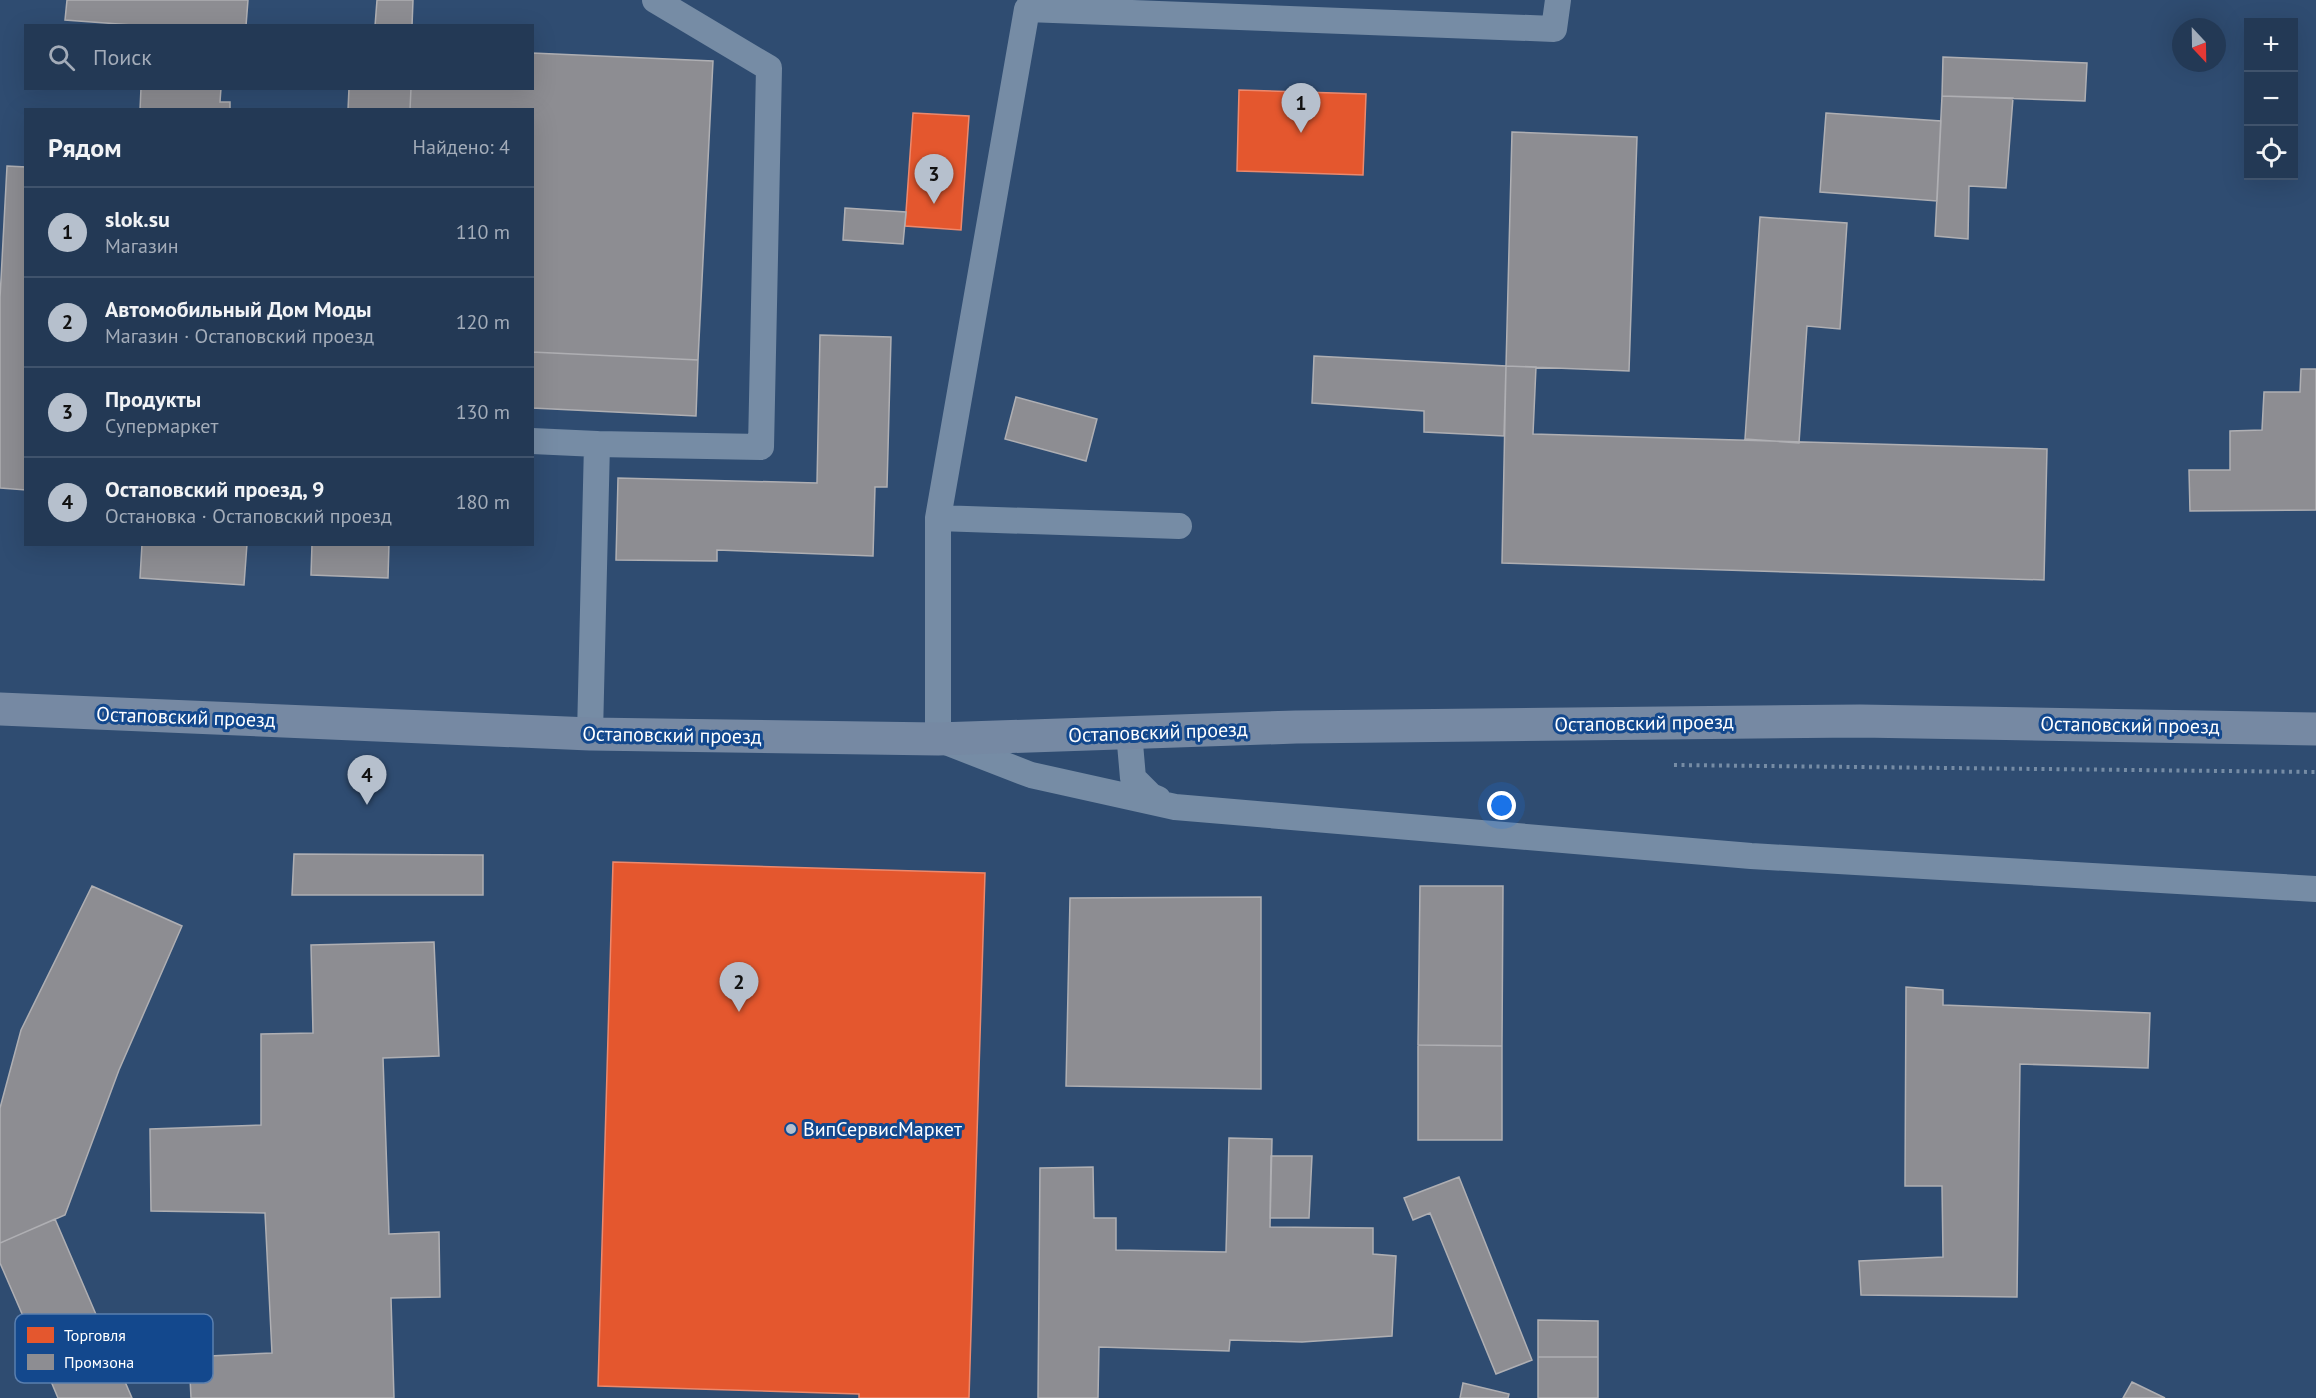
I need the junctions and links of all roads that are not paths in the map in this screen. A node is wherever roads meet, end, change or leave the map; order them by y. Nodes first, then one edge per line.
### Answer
1 (655, 0) edge
2 (1558, 0) edge
3 (534, 441) edge
4 (597, 444) junction
5 (938, 518) junction
6 (1179, 525) dead end
7 (0, 709) edge
8 (2316, 729) edge
9 (1129, 732) junction
10 (590, 734) junction
11 (938, 739) junction
12 (1175, 807) junction
13 (2316, 890) edge

1 - 4 lane
2 - 5 lane
3 - 4 lane
4 - 10 lane
5 - 6 lane
5 - 11 lane
7 - 10 main road, Остаповский проезд
8 - 9 main road, Остаповский проезд
9 - 11 main road, Остаповский проезд
9 - 12 lane
10 - 11 main road, Остаповский проезд
11 - 12 lane
12 - 13 lane

